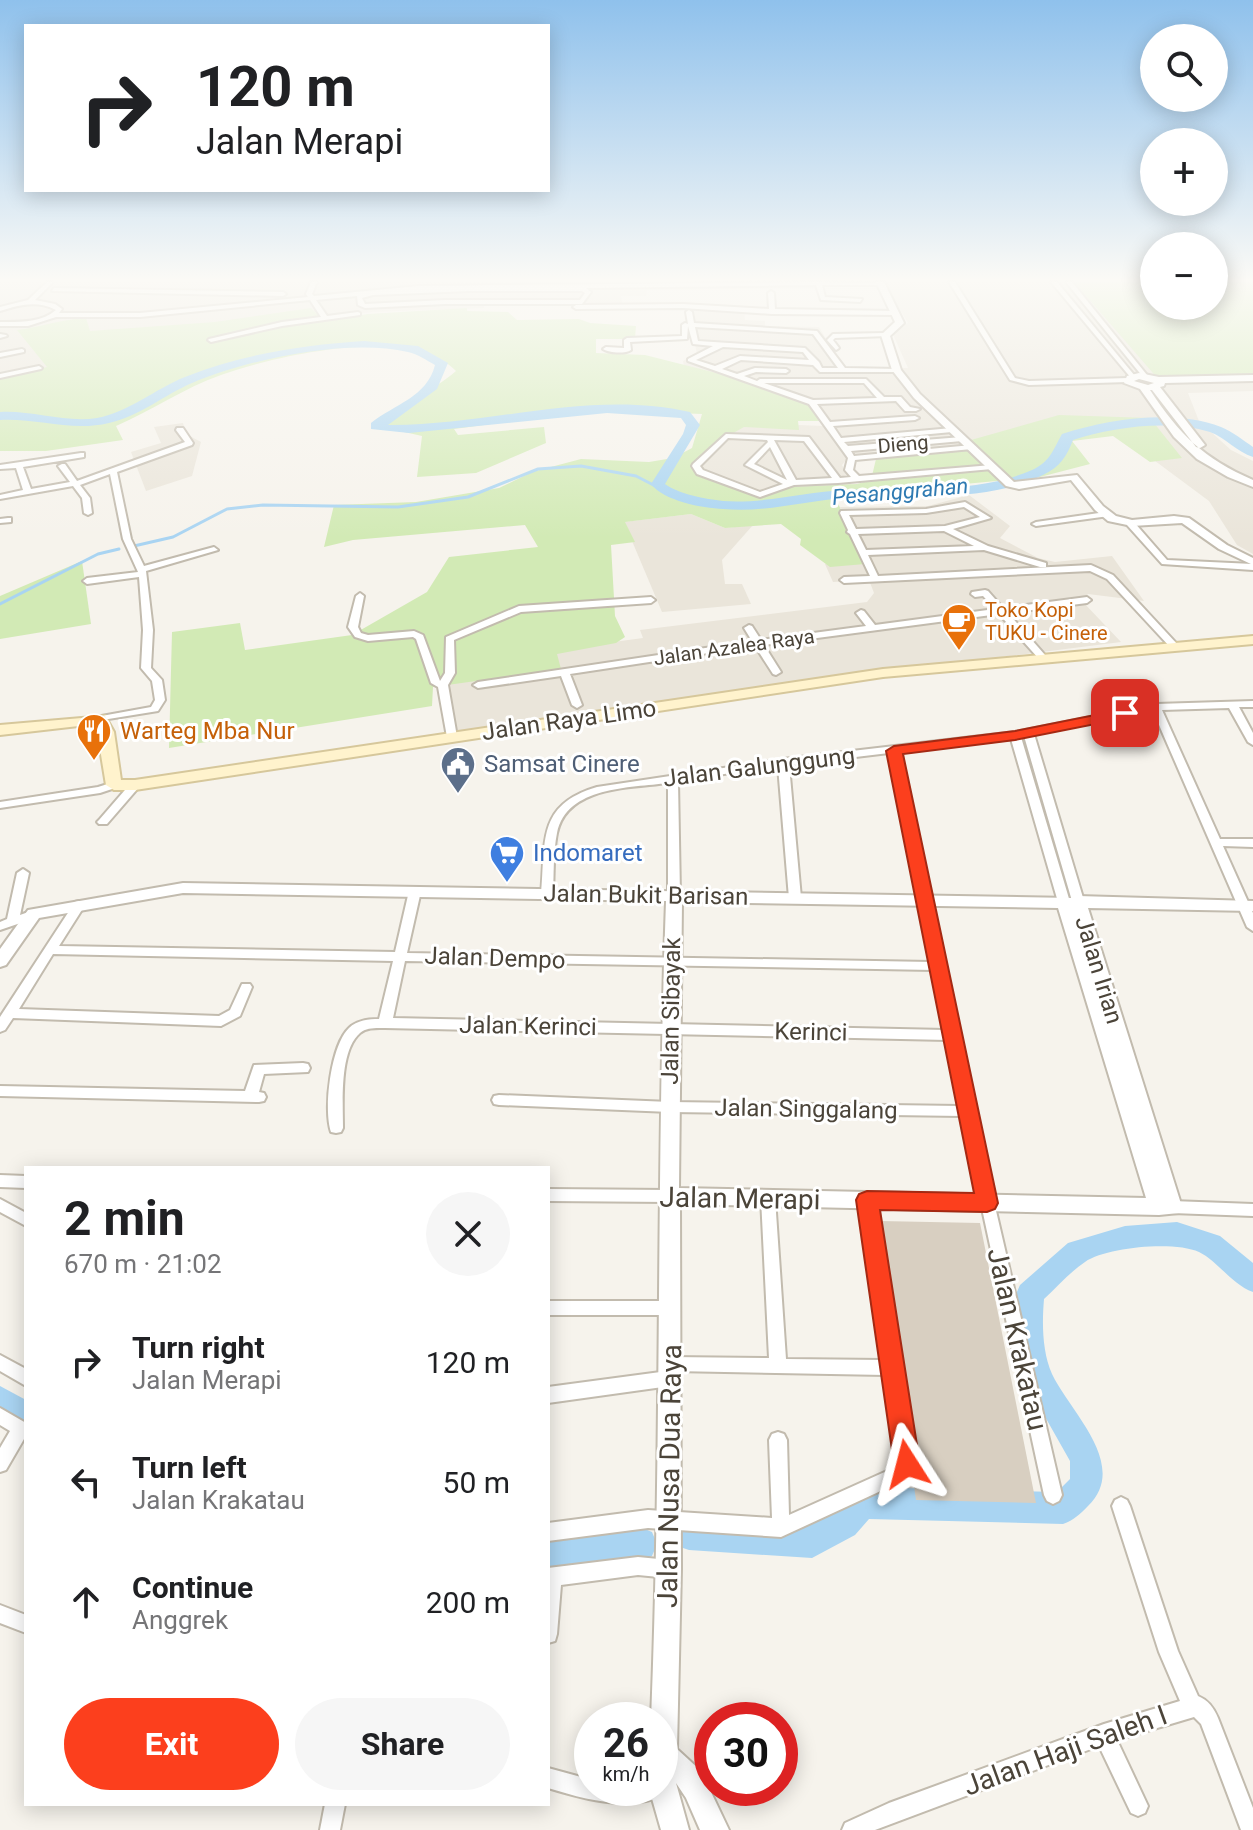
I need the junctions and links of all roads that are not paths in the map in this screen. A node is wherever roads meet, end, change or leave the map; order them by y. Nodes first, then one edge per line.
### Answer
1 (711, 367) edge
2 (719, 367) edge
3 (787, 367) edge
4 (814, 367) edge
5 (841, 367) edge
6 (1007, 367) edge
7 (1122, 367) edge
8 (1138, 367) edge
9 (39, 368) dead end
10 (715, 369) junction
11 (843, 370) junction
12 (897, 370) joint
13 (818, 374) junction
14 (0, 376) edge
15 (738, 376) junction
16 (1145, 376) junction
17 (1131, 378) junction
18 (1253, 380) edge
19 (757, 382) junction
20 (1159, 384) junction
21 (1144, 388) junction
22 (795, 395) junction
23 (881, 398) junction
24 (812, 402) junction
25 (819, 410) junction
26 (898, 419) junction
27 (828, 424) junction
28 (924, 424) dead end
29 (180, 430) dead end
30 (952, 430) junction
31 (836, 436) junction
32 (962, 439) junction
33 (770, 440) junction
34 (972, 447) junction
35 (844, 449) junction
36 (81, 455) dead end
37 (852, 458) junction
38 (19, 465) junction
39 (62, 466) dead end
40 (0, 467) edge
41 (136, 469) dead end
42 (995, 470) junction
43 (113, 473) junction
44 (1253, 476) edge
45 (857, 479) junction
46 (838, 481) junction
47 (78, 483) junction
48 (791, 483) junction
49 (1253, 484) edge
50 (28, 493) junction
51 (0, 497) edge
52 (1104, 512) junction
53 (88, 513) dead end
54 (1036, 522) dead end
55 (1130, 523) junction
56 (945, 528) junction
57 (851, 532) junction
58 (985, 548) junction
59 (214, 550) dead end
60 (862, 553) junction
61 (1216, 560) dead end
62 (1251, 563) edge
63 (1058, 568) junction
64 (142, 572) junction
65 (875, 578) junction
66 (844, 580) dead end
67 (87, 581) dead end
68 (360, 596) dead end
69 (651, 600) dead end
70 (1087, 600) dead end
71 (995, 611) junction
72 (861, 613) dead end
73 (749, 628) dead end
74 (872, 628) junction
75 (1253, 640) edge
76 (758, 643) junction
77 (1173, 645) junction
78 (1253, 648) edge
79 (1037, 657) junction
80 (564, 672) junction
81 (780, 680) junction
82 (443, 685) junction
83 (478, 685) dead end
84 (764, 696) junction
85 (1232, 704) junction
86 (1253, 704) edge
87 (577, 705) dead end
88 (1156, 707) junction
89 (100, 719) junction
90 (0, 730) edge
91 (1021, 734) junction
92 (485, 736) junction
93 (452, 737) junction
94 (1253, 742) edge
95 (894, 751) junction
96 (783, 762) junction
97 (285, 764) junction
98 (673, 778) junction
99 (114, 785) junction
100 (135, 785) junction
101 (0, 805) edge
102 (103, 822) dead end
103 (1216, 842) junction
104 (1253, 843) edge
105 (23, 873) dead end
106 (415, 891) junction
107 (547, 895) junction
108 (674, 895) junction
109 (795, 898) junction
110 (924, 901) junction
111 (1071, 902) junction
112 (79, 905) junction
113 (1248, 906) edge
114 (34, 914) junction
115 (13, 920) junction
116 (0, 926) edge
117 (1253, 927) edge
118 (52, 950) junction
119 (401, 955) junction
120 (0, 961) edge
121 (671, 963) junction
122 (937, 966) junction
123 (246, 987) dead end
124 (10, 1013) junction
125 (385, 1023) junction
126 (0, 1027) edge
127 (670, 1029) junction
128 (952, 1035) junction
129 (303, 1068) dead end
130 (0, 1091) edge
131 (499, 1100) dead end
132 (670, 1107) junction
133 (968, 1111) junction
134 (336, 1128) dead end
135 (0, 1181) edge
136 (24, 1182) edge
137 (550, 1195) edge
138 (669, 1196) junction
139 (768, 1198) junction
140 (867, 1200) junction
141 (987, 1203) junction
142 (0, 1205) edge
143 (1165, 1207) junction
144 (1253, 1210) edge
145 (24, 1219) edge
146 (550, 1308) edge
147 (670, 1308) junction
148 (0, 1362) edge
149 (778, 1366) junction
150 (893, 1368) junction
151 (670, 1371) junction
152 (24, 1377) edge
153 (550, 1395) edge
154 (0, 1416) edge
155 (24, 1431) edge
156 (778, 1440) dead end
157 (0, 1464) edge
158 (1053, 1495) dead end
159 (1121, 1506) dead end
160 (669, 1519) junction
161 (781, 1528) junction
162 (550, 1532) edge
163 (669, 1569) junction
164 (550, 1576) edge
165 (0, 1614) edge
166 (24, 1621) edge
167 (665, 1702) edge
168 (1192, 1706) junction
169 (1104, 1734) junction
170 (678, 1766) edge
171 (550, 1779) edge
172 (574, 1785) edge
173 (335, 1806) edge
174 (667, 1806) edge
175 (1138, 1806) dead end
176 (330, 1830) edge
177 (675, 1830) edge
178 (715, 1830) edge
179 (852, 1830) edge
180 (1251, 1830) edge

1 - 10 street
2 - 10 street
3 - 13 street
4 - 13 street
5 - 11 street
6 - 17 street
7 - 17 street
8 - 16 street
9 - 14 street
10 - 15 street
11 - 12 street
11 - 13 street
12 - 30 street
13 - 15 street
13 - 19 street
13 - 22 street
13 - 23 street
15 - 19 street
16 - 17 street
16 - 20 street
17 - 21 street
18 - 20 street
19 - 22 street
20 - 21 street
20 - 44 street
21 - 49 street
22 - 24 street
23 - 24 street
23 - 26 street
24 - 25 street
25 - 26 street
25 - 27 street
26 - 27 street
27 - 31 street
28 - 31 street
29 - 43 street
30 - 31 street
30 - 32 street
31 - 35 street
32 - 34 street
32 - 35 street, Dieng
33 - 46 street
33 - 48 street
33 - 48 street
33 - 48 street
34 - 37 street
34 - 42 street
35 - 37 street
36 - 38 street
37 - 45 street
38 - 40 street
38 - 50 street
39 - 47 street
41 - 43 street
42 - 45 street
42 - 52 street
43 - 47 street
43 - 64 street
45 - 46 street
46 - 48 street
47 - 50 street
47 - 53 street
50 - 51 street
52 - 54 street
52 - 55 street
55 - 62 street
55 - 62 street
56 - 57 street
56 - 57 street
56 - 58 street
57 - 60 street
58 - 60 street
58 - 63 street
59 - 64 street
60 - 65 street
61 - 62 street
63 - 65 street
63 - 77 street
64 - 67 street
64 - 89 street
65 - 66 street
68 - 82 street
69 - 82 street
70 - 71 street, Jalan Azalea Raya
71 - 74 street, Jalan Azalea Raya
71 - 79 street
72 - 74 street
73 - 76 street
74 - 76 street, Jalan Azalea Raya
75 - 77 main road, Jalan Raya Limo
76 - 80 street, Jalan Azalea Raya
76 - 81 street
77 - 79 main road, Jalan Raya Limo
78 - 84 main road, Jalan Raya Limo
79 - 81 main road, Jalan Raya Limo
80 - 83 street, Jalan Azalea Raya
80 - 87 street
81 - 84 main road, Jalan Raya Limo
82 - 93 street
84 - 92 main road, Jalan Raya Limo
85 - 86 street, Jalan Galunggung
85 - 88 street, Jalan Galunggung
85 - 94 street
88 - 91 street, Jalan Galunggung
88 - 103 street
89 - 90 main road
89 - 99 main road
91 - 95 street, Jalan Galunggung
91 - 111 street, Jalan Irian
92 - 93 main road, Jalan Raya Limo
92 - 97 main road, Jalan Raya Limo
93 - 97 main road, Jalan Raya Limo
95 - 96 street, Jalan Galunggung
95 - 110 street, Jalan Krakatau
96 - 98 street, Jalan Galunggung
96 - 109 street
97 - 100 main road
98 - 107 street, Jalan Galunggung
98 - 108 street, Jalan Sibayak
99 - 100 main road
99 - 101 street
100 - 102 street
103 - 104 street
103 - 113 street
105 - 115 street
106 - 107 street, Jalan Bukit Barisan
106 - 112 street, Jalan Bukit Barisan
106 - 119 street
107 - 108 street, Jalan Bukit Barisan
108 - 109 street, Jalan Bukit Barisan
108 - 121 street, Jalan Sibayak
109 - 110 street, Jalan Bukit Barisan
110 - 111 street, Jalan Bukit Barisan
110 - 122 street, Jalan Krakatau
111 - 113 street, Jalan Bukit Barisan
111 - 143 street, Jalan Irian
112 - 114 street, Jalan Bukit Barisan
112 - 118 street
113 - 117 street
114 - 115 street
114 - 120 street
115 - 116 street
118 - 119 street, Jalan Dempo
118 - 124 street
119 - 121 street, Jalan Dempo
119 - 125 street
121 - 122 street, Jalan Dempo
121 - 127 street, Jalan Sibayak
122 - 128 street, Jalan Krakatau
123 - 124 street
124 - 126 street
125 - 127 street, Jalan Kerinci
125 - 134 street
127 - 128 street, Kerinci
127 - 132 street, Jalan Sibayak
128 - 133 street, Jalan Krakatau
129 - 130 street
131 - 132 street, Jalan Singgalang
132 - 133 street, Jalan Singgalang
132 - 138 street, Jalan Sibayak
133 - 141 street, Jalan Krakatau
135 - 136 street
137 - 138 street, Jalan Merapi
138 - 139 street, Jalan Merapi
138 - 147 street, Jalan Nusa Dua Raya
139 - 140 street, Jalan Merapi
139 - 149 street
140 - 141 street, Jalan Merapi
140 - 150 street
141 - 143 street, Jalan Merapi
141 - 158 street, Jalan Krakatau
142 - 145 street
143 - 144 street
146 - 147 street
147 - 151 street, Jalan Nusa Dua Raya
148 - 152 street
149 - 150 street
149 - 151 street
150 - 161 street
151 - 153 street
151 - 160 street, Jalan Nusa Dua Raya
154 - 155 street
155 - 157 street
156 - 161 street
159 - 168 street
160 - 161 street
160 - 162 street
160 - 163 street, Jalan Nusa Dua Raya
163 - 164 street
163 - 167 street, Jalan Nusa Dua Raya
165 - 166 street
168 - 169 street, Jalan Haji Saleh I
168 - 180 street, Jalan Haji Saleh I
169 - 175 street
169 - 179 street, Jalan Haji Saleh I
170 - 178 street
171 - 172 street
173 - 176 street
174 - 177 street, Jalan Nusa Dua Raya

